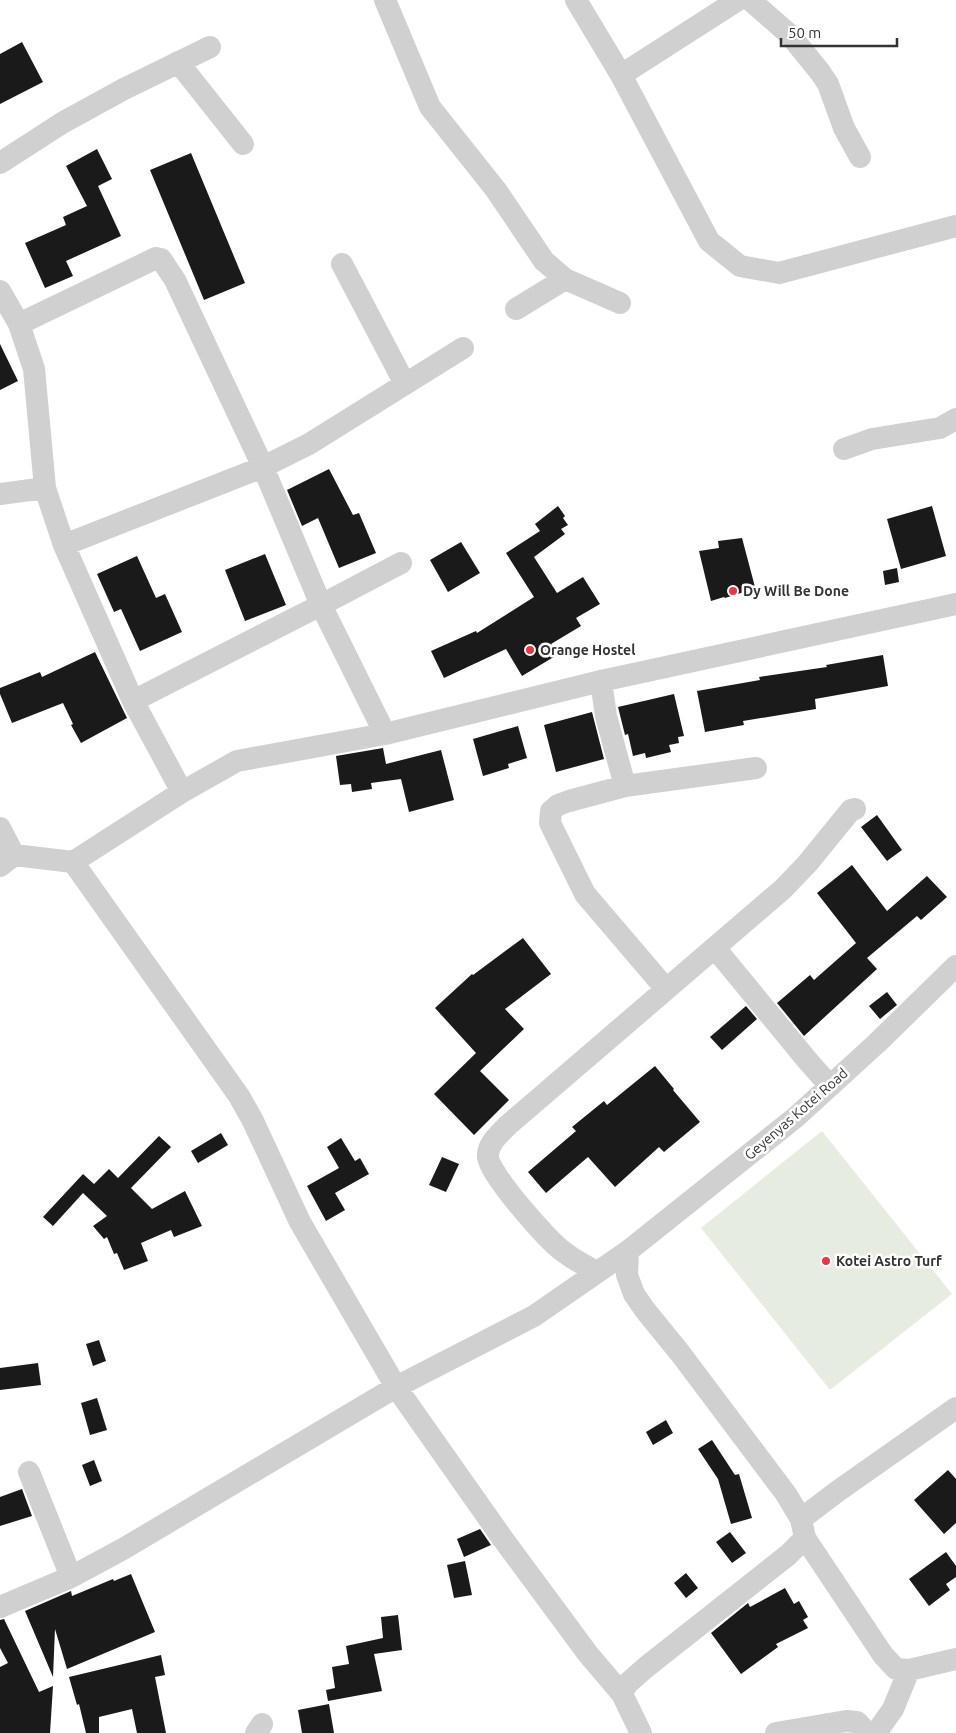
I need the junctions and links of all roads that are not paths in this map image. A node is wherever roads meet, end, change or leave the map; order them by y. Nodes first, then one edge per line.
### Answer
1 (385, 0) edge
2 (576, 0) edge
3 (738, 0) edge
4 (750, 0) edge
5 (210, 47) dead end
6 (178, 62) junction
7 (621, 75) junction
8 (243, 144) dead end
9 (860, 157) dead end
10 (0, 163) edge
11 (956, 226) edge
12 (342, 264) dead end
13 (565, 278) junction
14 (2, 301) edge
15 (620, 303) dead end
16 (516, 309) dead end
17 (19, 324) junction
18 (463, 348) dead end
19 (405, 384) junction
20 (956, 419) edge
21 (844, 449) dead end
22 (263, 467) junction
23 (45, 488) junction
24 (0, 494) edge
25 (64, 545) junction
26 (400, 563) dead end
27 (956, 604) edge
28 (321, 605) junction
29 (601, 681) junction
30 (132, 701) junction
31 (386, 734) junction
32 (756, 768) dead end
33 (625, 786) junction
34 (182, 792) junction
35 (855, 809) dead end
36 (0, 828) edge
37 (7, 860) edge
38 (73, 862) junction
39 (715, 948) junction
40 (956, 966) edge
41 (666, 989) junction
42 (830, 1086) junction
43 (628, 1251) junction
44 (597, 1272) junction
45 (396, 1388) junction
46 (956, 1408) edge
47 (28, 1472) dead end
48 (804, 1529) junction
49 (71, 1577) junction
50 (0, 1607) edge
51 (956, 1658) edge
52 (909, 1670) junction
53 (622, 1694) junction
54 (641, 1733) edge
55 (776, 1733) edge
56 (868, 1733) edge
57 (876, 1733) edge

1 - 13 street
2 - 7 street
3 - 7 street
4 - 9 street
5 - 6 street
6 - 8 street
6 - 10 street
7 - 11 street
12 - 19 street
13 - 15 street
13 - 16 street
14 - 17 street
17 - 22 street
17 - 23 street
18 - 19 street
19 - 22 street
20 - 21 street
22 - 25 street
22 - 28 street
23 - 24 street
23 - 25 street
25 - 30 street
26 - 28 street
27 - 29 street
28 - 30 street
28 - 31 street
29 - 31 street
29 - 33 street
30 - 34 street
31 - 34 street
32 - 33 street
33 - 41 street
34 - 38 street
35 - 39 street
36 - 37 street
37 - 38 street
38 - 45 street
39 - 41 street
39 - 42 street
40 - 42 street, Geyenyas Kotei Road
41 - 44 street
42 - 43 street, Geyenyas Kotei Road
43 - 44 street, Geyenyas Kotei Road
43 - 48 street
44 - 45 street, Geyenyas Kotei Road
45 - 49 street, Geyenyas Kotei Road
45 - 53 street
46 - 48 street
47 - 49 street
48 - 52 street
48 - 53 street
49 - 50 street, Geyenyas Kotei Road
51 - 52 street
52 - 57 street
53 - 54 street
55 - 56 street

